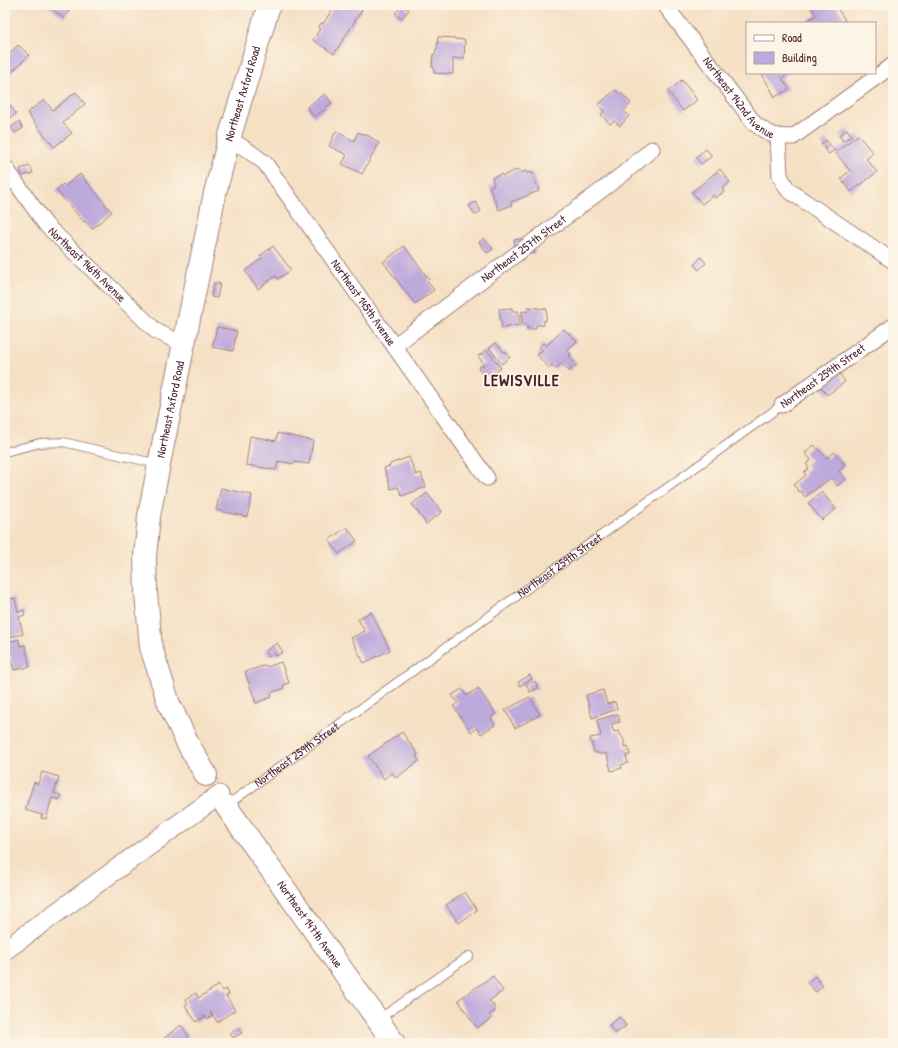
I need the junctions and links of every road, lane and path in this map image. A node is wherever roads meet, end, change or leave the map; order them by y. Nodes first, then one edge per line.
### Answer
1 (269, 5) edge
2 (665, 5) edge
3 (893, 65) edge
4 (778, 137) junction
5 (229, 139) junction
6 (652, 149) dead end
7 (5, 167) edge
8 (893, 261) edge
9 (893, 326) edge
10 (184, 345) junction
11 (394, 346) junction
12 (782, 405) joint
13 (5, 452) edge
14 (159, 464) junction
15 (488, 478) dead end
16 (206, 775) joint
17 (223, 800) junction
18 (5, 950) edge
19 (468, 956) dead end
20 (378, 1020) junction
21 (394, 1043) edge

1 - 5 main road, Northeast Axford Road
2 - 4 street, Northeast 142nd Avenue
3 - 4 street
4 - 8 street, Northeast 142nd Avenue
5 - 10 main road, Northeast Axford Road
5 - 11 street, Northeast 145th Avenue
6 - 11 street, Northeast 257th Street
7 - 10 street, Northeast 146th Avenue
9 - 12 street, Northeast 259th Street
10 - 14 main road, Northeast Axford Road
11 - 15 street, Northeast 145th Avenue
12 - 17 lane, Northeast 259th Street
13 - 14 lane
14 - 16 main road, Northeast Axford Road
16 - 17 street, Northeast Axford Road
17 - 18 street, Northeast 259th Street
17 - 20 main road, Northeast 147th Avenue
19 - 20 lane
20 - 21 main road, Northeast 147th Avenue

